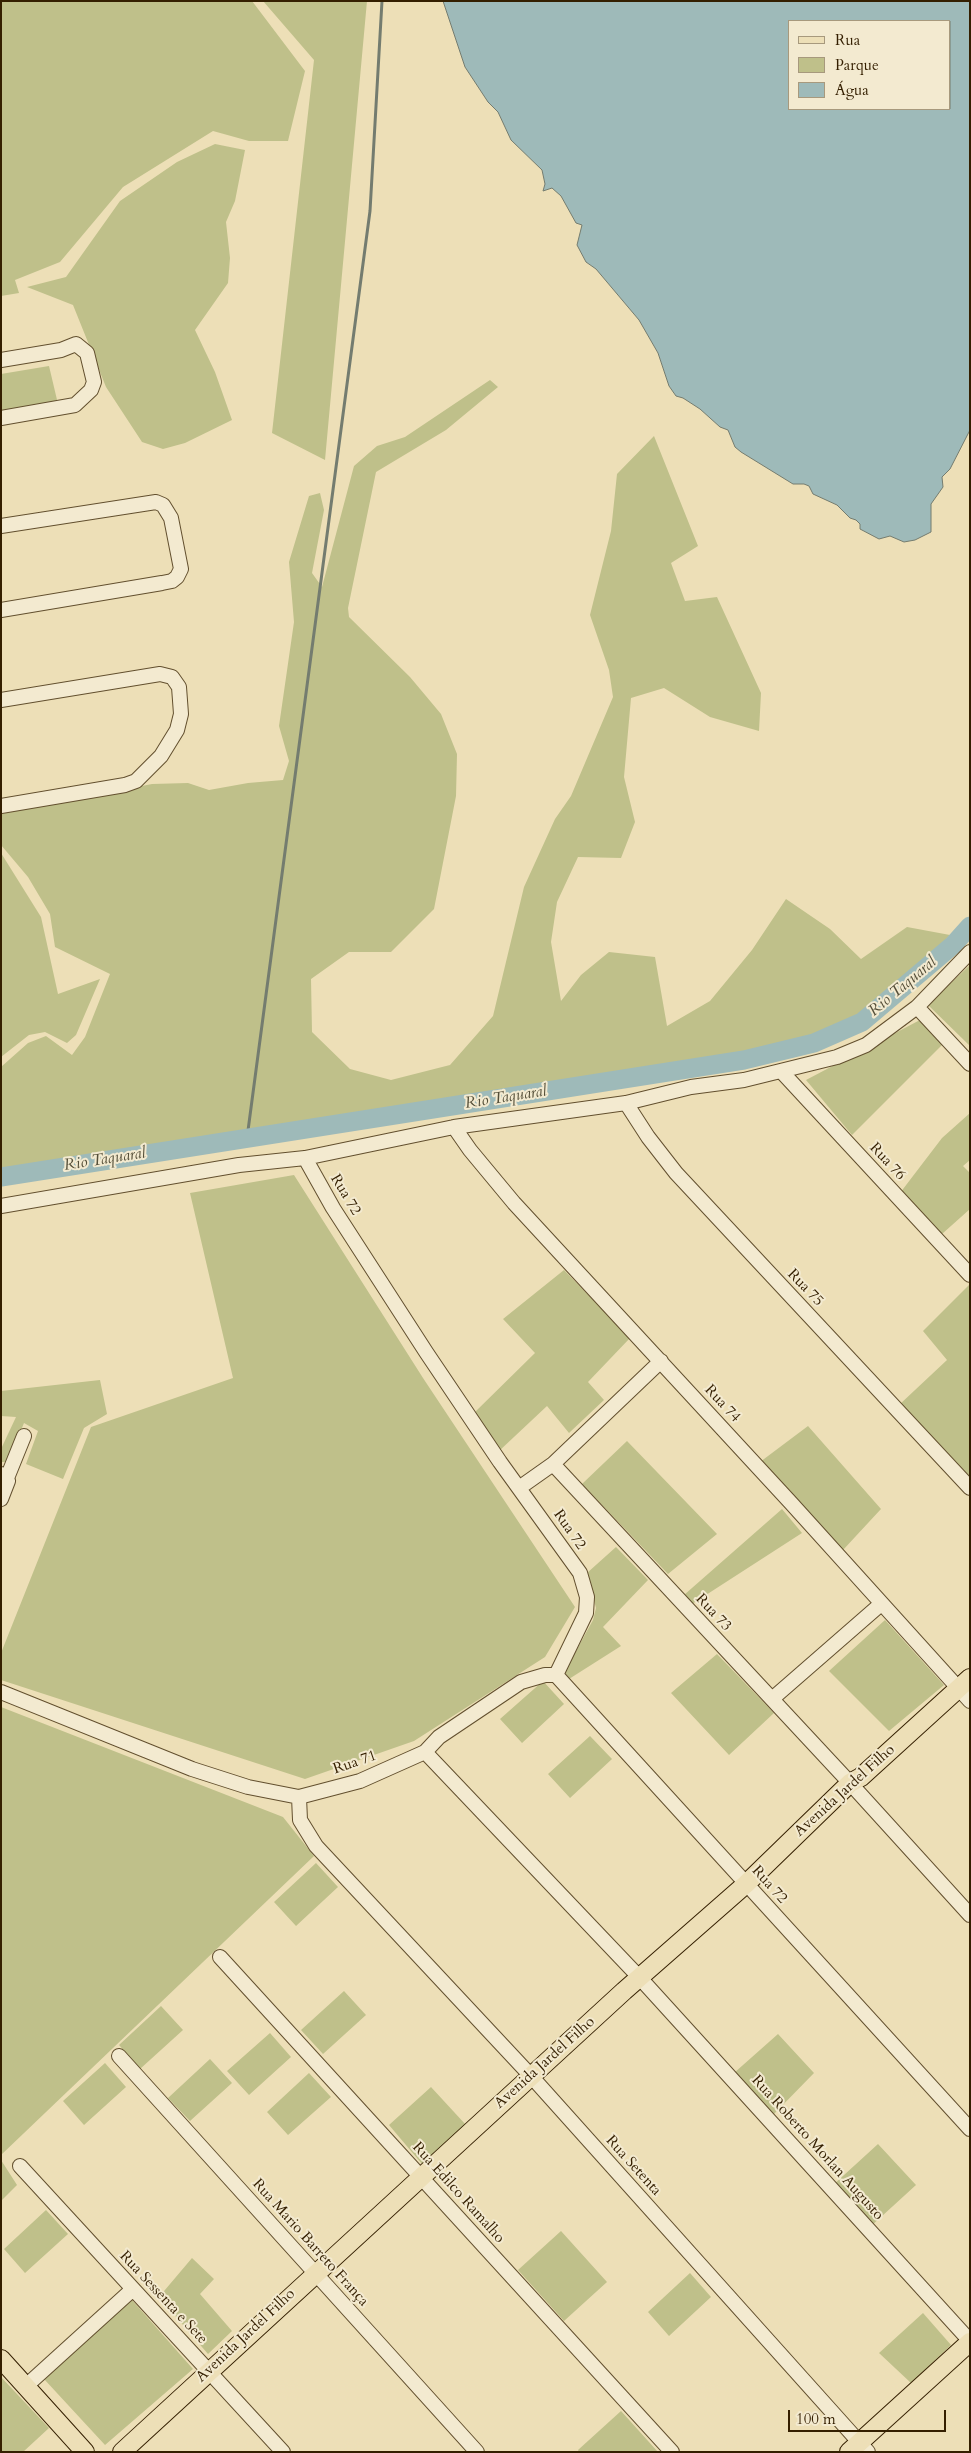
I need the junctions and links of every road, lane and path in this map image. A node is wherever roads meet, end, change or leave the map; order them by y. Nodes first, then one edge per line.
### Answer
1 (1, 360) edge
2 (1, 418) edge
3 (1, 526) edge
4 (1, 610) edge
5 (1, 700) edge
6 (1, 806) edge
7 (970, 952) edge
8 (917, 1007) junction
9 (970, 1064) edge
10 (781, 1071) junction
11 (626, 1103) junction
12 (454, 1128) junction
13 (305, 1158) junction
14 (1, 1206) edge
15 (970, 1275) edge
16 (660, 1361) junction
17 (24, 1436) dead end
18 (553, 1464) junction
19 (4, 1476) edge
20 (519, 1488) junction
21 (970, 1488) edge
22 (1, 1499) edge
23 (881, 1604) junction
24 (556, 1675) junction
25 (966, 1689) edge
26 (1, 1692) edge
27 (772, 1699) junction
28 (425, 1752) junction
29 (850, 1783) junction
30 (299, 1798) junction
31 (746, 1884) junction
32 (970, 1915) edge
33 (220, 1956) dead end
34 (640, 1978) junction
35 (119, 2056) dead end
36 (531, 2076) junction
37 (970, 2129) edge
38 (20, 2166) dead end
39 (421, 2176) junction
40 (314, 2273) junction
41 (133, 2289) junction
42 (970, 2342) edge
43 (1, 2359) edge
44 (209, 2371) junction
45 (26, 2386) junction
46 (859, 2449) edge
47 (85, 2452) edge
48 (122, 2452) edge
49 (283, 2452) edge
50 (477, 2452) edge
51 (672, 2452) edge

1 - 2 street
3 - 4 street
5 - 6 street
7 - 8 street
8 - 9 street
8 - 10 street
10 - 11 street
10 - 15 street, Rua 76
11 - 12 street
11 - 21 street, Rua 75
12 - 13 street
12 - 16 street, Rua 74
13 - 14 street
13 - 20 street, Rua 72
16 - 18 street
16 - 23 street, Rua 74
17 - 19 street
18 - 20 street
18 - 27 street, Rua 73
19 - 22 street
20 - 24 street, Rua 72
23 - 25 street, Rua 74
23 - 27 street
24 - 28 street
24 - 31 street, Rua 72
25 - 29 main road, Avenida Jardel Filho
26 - 30 street, Rua 71
27 - 29 street, Rua 73
28 - 30 street, Rua 71
28 - 34 street
29 - 31 main road, Avenida Jardel Filho
29 - 32 street, Rua 73
30 - 36 street, Rua Setenta
31 - 34 main road, Avenida Jardel Filho
31 - 37 street, Rua 72
33 - 39 street, Rua Edilco Ramalho
34 - 36 main road, Avenida Jardel Filho
34 - 42 street, Rua Roberto Morlan Augusto
35 - 40 street, Rua Mario Barreto França
36 - 39 main road, Avenida Jardel Filho
36 - 46 street, Rua Setenta
38 - 41 street, Rua Sessenta e Sete
39 - 40 main road, Avenida Jardel Filho
39 - 51 street, Rua Edilco Ramalho
40 - 44 main road, Avenida Jardel Filho
40 - 50 street, Rua Mario Barreto França
41 - 44 street, Rua Sessenta e Sete
41 - 45 street
42 - 46 main road
43 - 45 main road
44 - 48 main road, Avenida Jardel Filho
44 - 49 street, Rua Sessenta e Sete
45 - 47 main road

